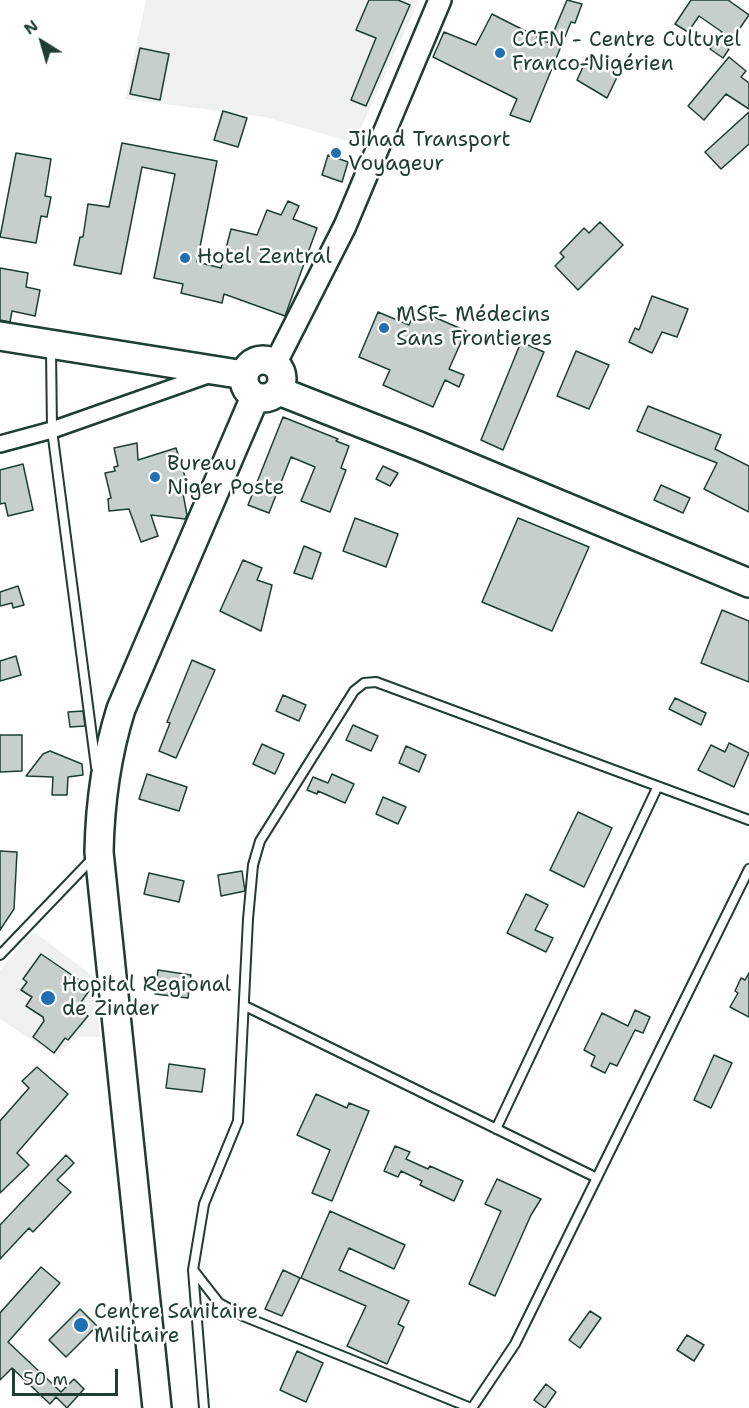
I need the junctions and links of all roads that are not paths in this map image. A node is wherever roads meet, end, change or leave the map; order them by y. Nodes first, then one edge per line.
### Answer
1 (440, 0) edge
2 (0, 336) edge
3 (51, 345) junction
4 (260, 382) junction
5 (52, 430) junction
6 (0, 444) edge
7 (749, 568) edge
8 (749, 583) edge
9 (657, 788) junction
10 (100, 801) junction
11 (749, 820) edge
12 (102, 850) junction
13 (749, 869) edge
14 (0, 955) edge
15 (245, 1006) junction
16 (496, 1129) junction
17 (597, 1178) junction
18 (194, 1270) junction
19 (158, 1354) junction
20 (157, 1408) edge
21 (170, 1408) edge
22 (204, 1408) edge
23 (472, 1408) edge

1 - 4 street
2 - 3 highway
3 - 4 highway
3 - 5 lane
4 - 5 street
4 - 7 highway
4 - 8 highway
4 - 10 highway
4 - 19 highway
5 - 6 street
5 - 10 lane
9 - 11 lane
9 - 15 lane
9 - 16 lane
10 - 12 highway
12 - 14 lane
12 - 19 highway
13 - 17 lane
15 - 16 lane
15 - 18 lane
16 - 17 lane
17 - 23 lane
18 - 22 lane
18 - 23 lane
19 - 20 highway
19 - 21 highway

